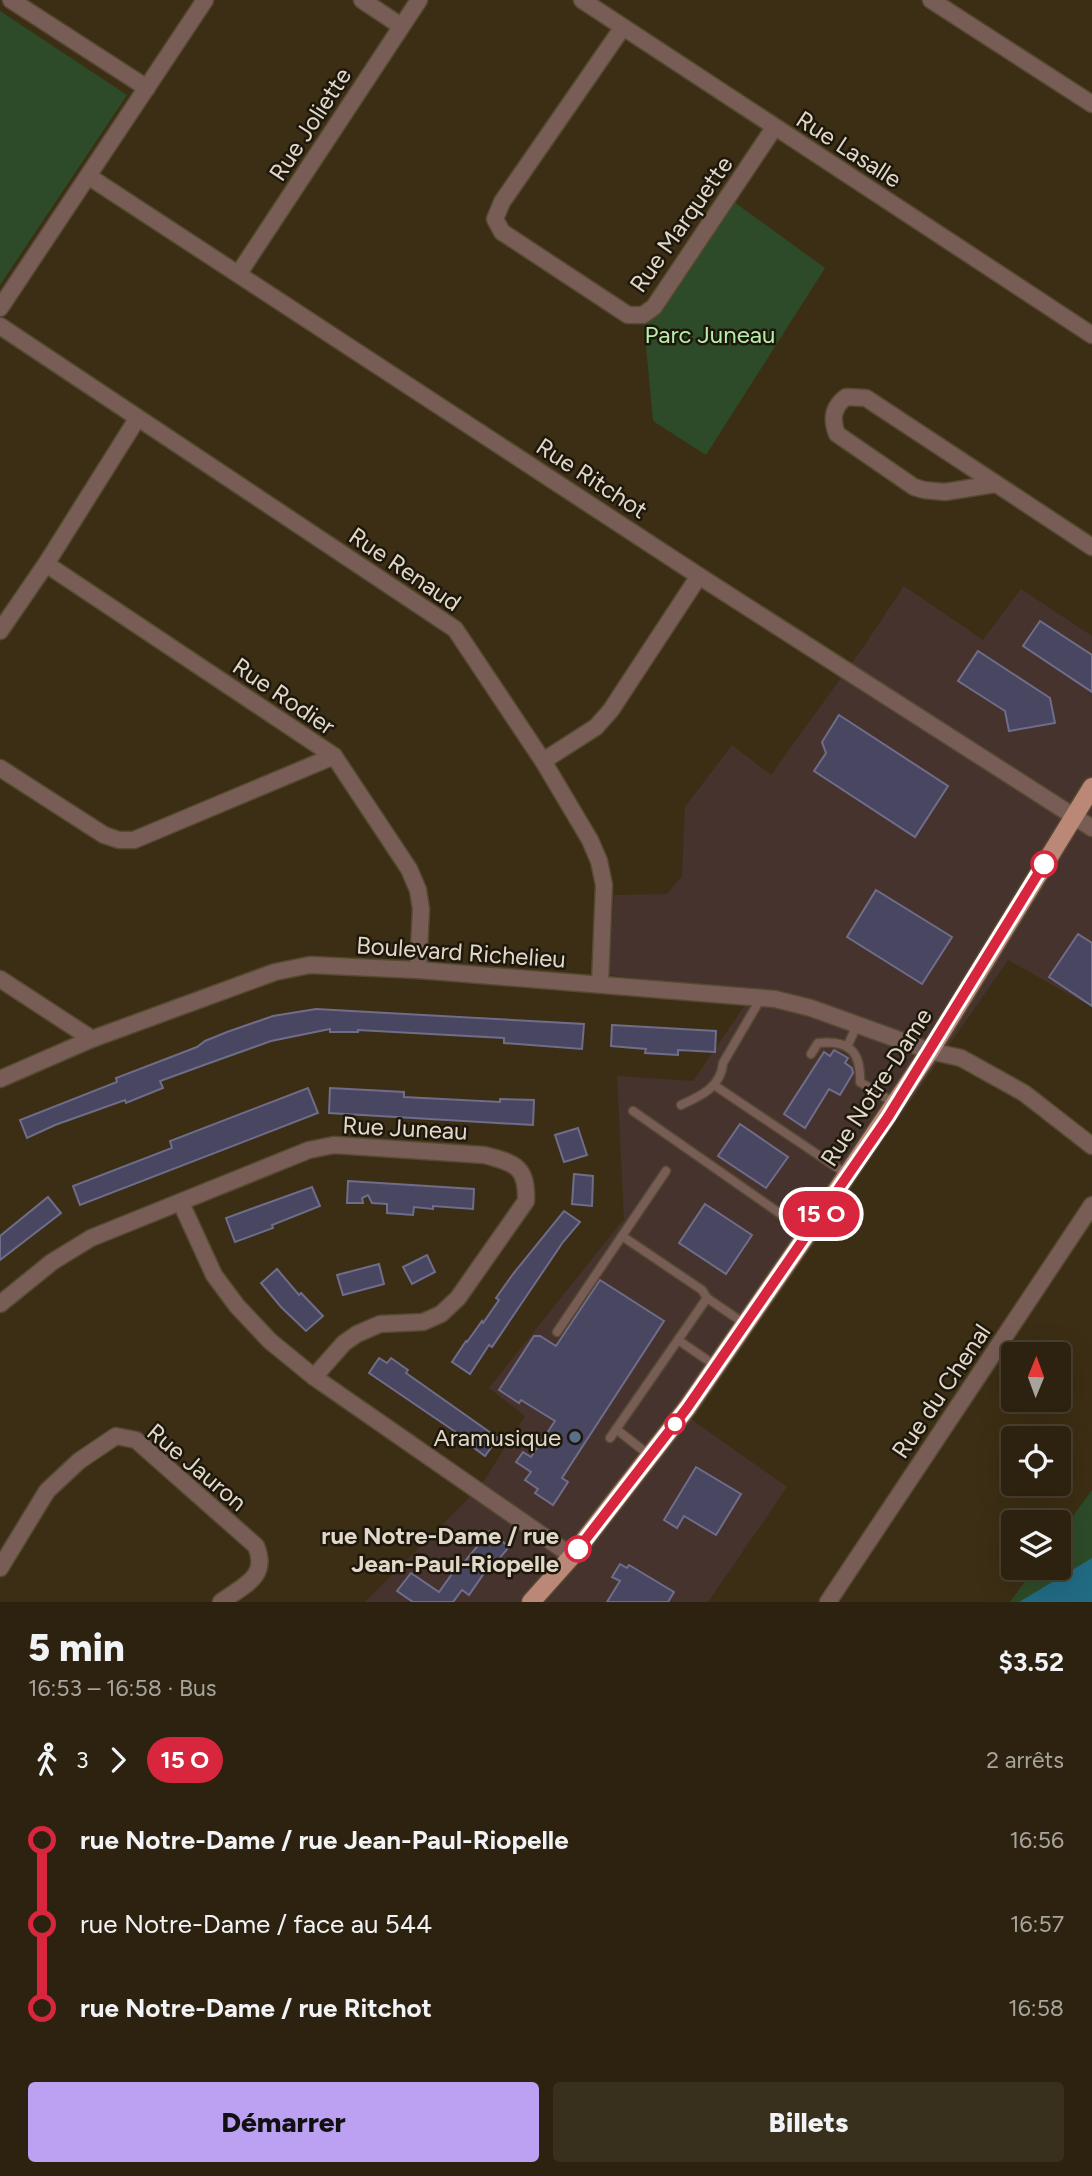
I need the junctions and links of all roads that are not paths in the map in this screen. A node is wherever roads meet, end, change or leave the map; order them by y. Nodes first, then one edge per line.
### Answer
1 (11, 0) edge
2 (205, 0) edge
3 (362, 0) edge
4 (419, 0) edge
5 (582, 0) edge
6 (931, 0) edge
7 (401, 26) junction
8 (623, 27) junction
9 (147, 88) junction
10 (1092, 104) edge
11 (774, 128) junction
12 (88, 176) junction
13 (239, 273) junction
14 (0, 308) edge
15 (0, 326) edge
16 (1092, 335) edge
17 (137, 419) junction
18 (995, 484) junction
19 (1092, 547) edge
20 (46, 564) junction
21 (699, 576) junction
22 (0, 631) edge
23 (334, 756) junction
24 (543, 761) junction
25 (0, 768) edge
26 (1092, 787) edge
27 (1073, 816) junction
28 (1092, 828) edge
29 (418, 970) junction
30 (0, 979) edge
31 (600, 984) junction
32 (761, 998) junction
33 (857, 1025) junction
34 (92, 1039) junction
35 (847, 1047) junction
36 (930, 1051) junction
37 (811, 1054) dead end
38 (0, 1079) edge
39 (713, 1085) junction
40 (896, 1104) junction
41 (681, 1105) dead end
42 (633, 1111) dead end
43 (1092, 1146) edge
44 (666, 1171) dead end
45 (848, 1175) junction
46 (181, 1203) junction
47 (1092, 1205) edge
48 (808, 1233) junction
49 (622, 1236) junction
50 (707, 1298) junction
51 (0, 1304) edge
52 (745, 1324) junction
53 (556, 1332) dead end
54 (678, 1340) junction
55 (716, 1366) junction
56 (314, 1377) junction
57 (616, 1429) junction
58 (610, 1438) dead end
59 (650, 1456) junction
60 (572, 1556) junction
61 (3, 1557) edge
62 (221, 1602) edge
63 (531, 1602) edge
64 (828, 1602) edge

1 - 9 street
2 - 9 street
3 - 7 street
4 - 7 street, Rue Joliette
5 - 8 street, Rue Lasalle
6 - 10 street
7 - 13 street, Rue Joliette
8 - 11 street, Rue Lasalle
8 - 11 street, Rue Marquette
9 - 12 street
11 - 16 street, Rue Lasalle
12 - 13 street, Rue Ritchot
12 - 14 street
13 - 21 street, Rue Ritchot
15 - 17 street, Rue Renaud
17 - 20 street
17 - 24 street, Rue Renaud
18 - 18 street
18 - 19 street
20 - 22 street
20 - 23 street, Rue Rodier
21 - 24 street
21 - 27 street, Rue Ritchot
23 - 25 street
23 - 29 street, Rue Rodier
24 - 31 street, Rue Renaud
26 - 27 main road, Rue Notre-Dame
27 - 28 street, Rue Ritchot
27 - 36 main road, Rue Notre-Dame
29 - 31 street, Boulevard Richelieu
29 - 34 street, Boulevard Richelieu
30 - 34 street
31 - 32 street, Boulevard Richelieu
32 - 33 street, Boulevard Richelieu
32 - 39 lane
33 - 35 lane
33 - 36 street, Boulevard Richelieu
34 - 38 street, Boulevard Richelieu
35 - 37 lane
35 - 40 lane
36 - 40 main road, Rue Notre-Dame
36 - 43 street
39 - 41 lane
39 - 45 lane
40 - 45 main road, Rue Notre-Dame
42 - 48 lane
44 - 49 lane
45 - 48 main road, Rue Notre-Dame
46 - 51 street, Rue Juneau
46 - 56 street
46 - 56 street, Rue Juneau
47 - 64 street, Rue du Chenal
48 - 52 main road, Rue Notre-Dame
49 - 50 lane
49 - 53 lane
50 - 52 lane
50 - 54 lane
52 - 55 main road, Rue Notre-Dame
54 - 55 lane
54 - 57 lane
55 - 59 main road, Rue Notre-Dame
56 - 60 street
57 - 58 lane
57 - 59 lane
59 - 60 main road, Rue Notre-Dame
60 - 63 main road, Rue Notre-Dame
61 - 62 street, Rue Jauron

